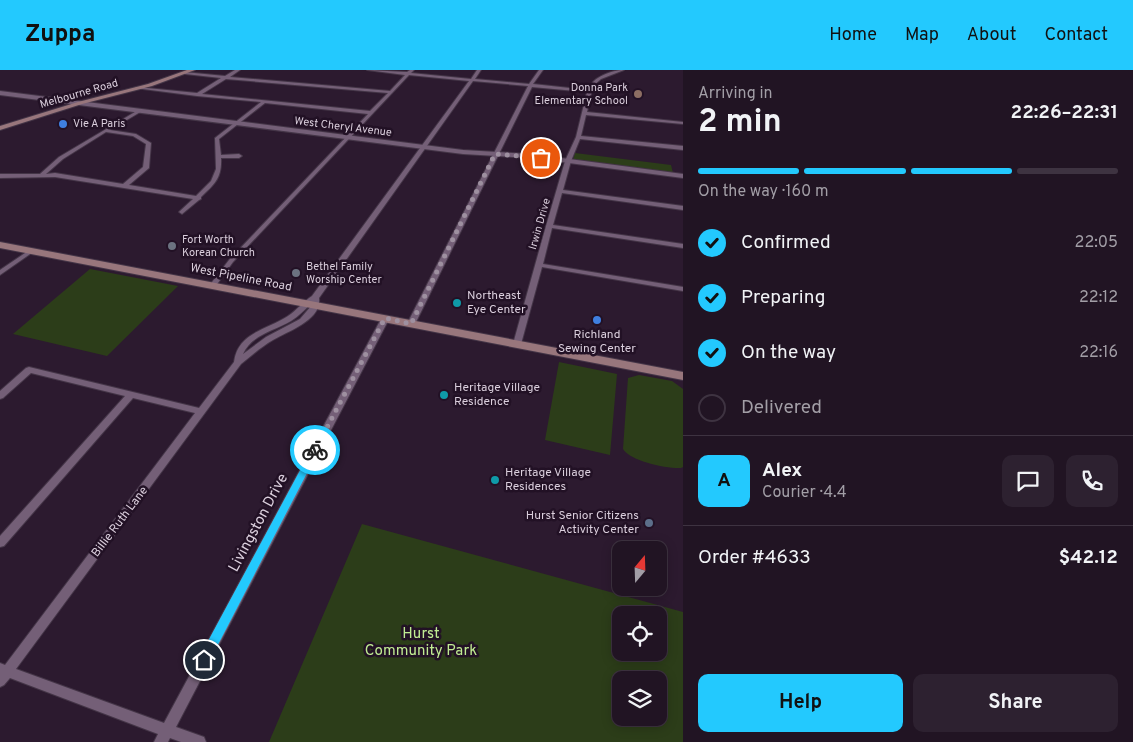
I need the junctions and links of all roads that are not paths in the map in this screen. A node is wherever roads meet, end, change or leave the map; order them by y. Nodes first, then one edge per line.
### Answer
1 (192, 70) edge
2 (238, 70) edge
3 (369, 70) edge
4 (479, 70) edge
5 (541, 70) edge
6 (622, 70) edge
7 (410, 72) edge
8 (185, 73) junction
9 (225, 78) junction
10 (471, 80) junction
11 (530, 86) junction
12 (137, 88) junction
13 (392, 92) junction
14 (589, 92) junction
15 (0, 93) edge
16 (197, 95) junction
17 (264, 102) junction
18 (80, 103) junction
19 (140, 110) junction
20 (372, 113) junction
21 (584, 113) junction
22 (236, 123) junction
23 (683, 123) edge
24 (0, 128) edge
25 (106, 131) junction
26 (578, 137) junction
27 (348, 138) junction
28 (422, 147) junction
29 (683, 148) edge
30 (495, 154) junction
31 (239, 156) dead end
32 (218, 157) junction
33 (568, 161) junction
34 (42, 174) junction
35 (0, 176) edge
36 (683, 176) edge
37 (124, 186) junction
38 (560, 191) junction
39 (199, 198) junction
40 (683, 208) edge
41 (182, 212) dead end
42 (550, 226) junction
43 (0, 245) edge
44 (683, 246) edge
45 (31, 250) junction
46 (539, 265) junction
47 (0, 272) edge
48 (213, 286) junction
49 (683, 289) edge
50 (312, 302) junction
51 (385, 318) junction
52 (411, 324) junction
53 (274, 327) junction
54 (282, 332) junction
55 (517, 344) junction
56 (244, 346) junction
57 (256, 348) junction
58 (238, 362) junction
59 (683, 376) edge
60 (131, 395) junction
61 (0, 396) edge
62 (202, 412) junction
63 (0, 543) edge
64 (2, 674) edge
65 (164, 736) edge
66 (199, 742) edge

1 - 8 main road, Melbourne Road
2 - 9 street
3 - 7 street
4 - 10 street, Billie Ruth Lane
5 - 11 street
6 - 14 street
7 - 10 street
7 - 13 street
8 - 9 street
8 - 12 main road, Melbourne Road
9 - 13 street
9 - 16 street
10 - 11 street
10 - 28 street, Billie Ruth Lane
11 - 14 street
11 - 30 street
12 - 16 street
12 - 18 main road, Melbourne Road
13 - 20 street
14 - 21 street, Irwin Drive
15 - 18 street, West Cheryl Avenue
16 - 17 street
17 - 20 street
17 - 22 street
18 - 19 street, West Cheryl Avenue
18 - 24 main road, Melbourne Road
19 - 22 street, West Cheryl Avenue
19 - 25 street
20 - 27 street
21 - 23 street
21 - 26 street, Irwin Drive
22 - 27 street, West Cheryl Avenue
22 - 32 street
25 - 34 street
25 - 37 street
26 - 29 street
26 - 33 street, Irwin Drive
27 - 28 street, West Cheryl Avenue
27 - 48 street
28 - 30 street, West Cheryl Avenue
28 - 50 street, Billie Ruth Lane
30 - 33 street, West Cheryl Avenue
30 - 52 street
31 - 32 street
32 - 39 street
33 - 36 street, West Cheryl Avenue
33 - 38 street, Irwin Drive
34 - 35 street
34 - 37 street
37 - 39 street
38 - 40 street
38 - 42 street, Irwin Drive
39 - 41 street
42 - 44 street
42 - 46 street, Irwin Drive
43 - 45 main road, West Pipeline Road
45 - 47 street
45 - 48 main road, West Pipeline Road
46 - 49 street
46 - 55 street, Irwin Drive
48 - 50 main road, West Pipeline Road
50 - 51 main road, West Pipeline Road
50 - 53 street, Billie Ruth Lane
50 - 54 street, Billie Ruth Lane
51 - 52 main road, West Pipeline Road
51 - 65 street, Livingston Drive
52 - 55 main road, West Pipeline Road
53 - 54 street
53 - 56 street, Billie Ruth Lane
54 - 57 street, Billie Ruth Lane
55 - 59 main road, West Pipeline Road
56 - 57 street
56 - 58 street, Billie Ruth Lane
57 - 58 street, Billie Ruth Lane
58 - 62 street, Billie Ruth Lane
60 - 61 street
60 - 62 street
60 - 63 street
62 - 64 street, Billie Ruth Lane
64 - 65 street
65 - 66 street

